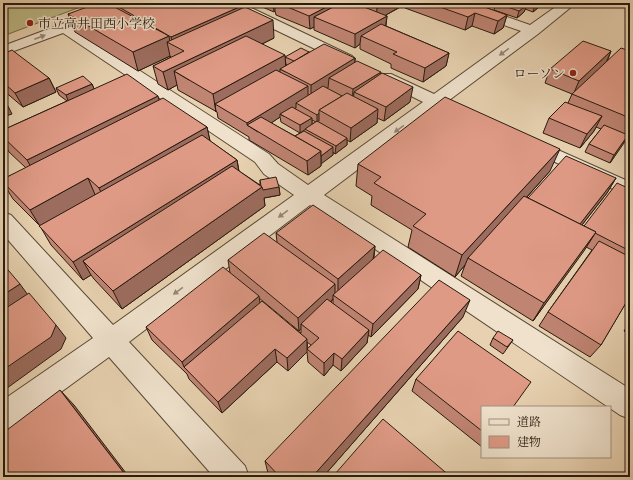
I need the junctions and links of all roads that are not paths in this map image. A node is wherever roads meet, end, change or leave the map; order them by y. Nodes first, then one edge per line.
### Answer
1 (130, 3) edge
2 (231, 3) edge
3 (455, 3) edge
4 (569, 3) edge
5 (64, 28) junction
6 (532, 30) junction
7 (3, 51) edge
8 (358, 64) edge
9 (373, 71) edge
10 (436, 102) junction
11 (465, 114) edge
12 (515, 137) edge
13 (630, 190) edge
14 (309, 195) junction
15 (3, 220) edge
16 (112, 340) junction
17 (630, 405) edge
18 (3, 417) edge
19 (234, 477) edge

1 - 5 street
2 - 8 street
3 - 6 street
4 - 6 street
7 -> 5 street
5 - 14 street
6 -> 10 street
9 - 10 street
10 - 11 street
10 -> 14 street
12 - 13 street
14 -> 16 street
14 - 17 street
15 - 16 street
16 - 18 street
16 - 19 street

